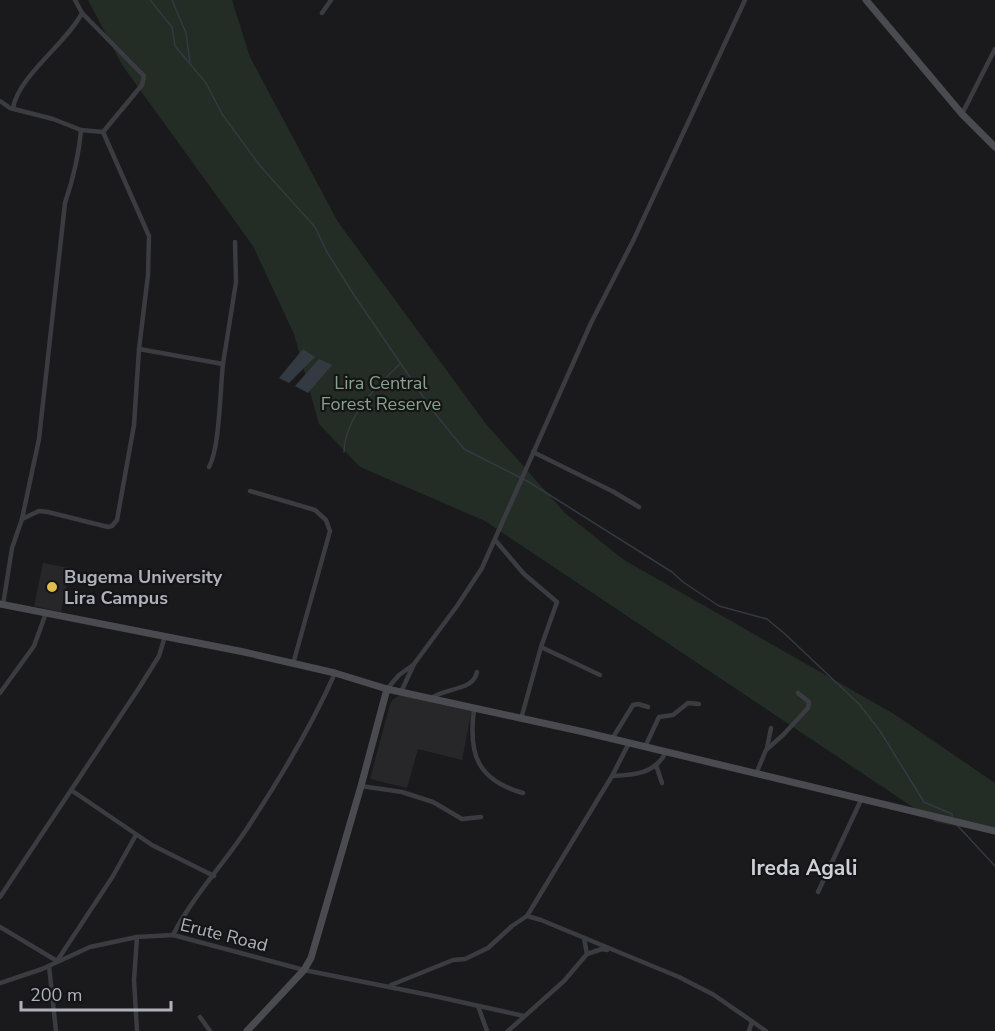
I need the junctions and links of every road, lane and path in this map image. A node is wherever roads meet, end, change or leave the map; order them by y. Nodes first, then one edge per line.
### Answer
1 (75, 0) edge
2 (330, 0) edge
3 (745, 0) edge
4 (866, 0) edge
5 (82, 13) junction
6 (322, 13) dead end
7 (995, 49) edge
8 (0, 101) edge
9 (13, 108) junction
10 (962, 114) junction
11 (81, 130) junction
12 (103, 132) junction
13 (995, 147) edge
14 (235, 242) dead end
15 (139, 349) junction
16 (223, 364) junction
17 (533, 452) junction
18 (209, 467) dead end
19 (250, 491) dead end
20 (639, 507) dead end
21 (22, 519) junction
22 (495, 540) junction
23 (2, 604) edge
24 (46, 613) junction
25 (165, 636) junction
26 (541, 647) junction
27 (293, 664) junction
28 (414, 664) junction
29 (477, 672) dead end
30 (335, 673) junction
31 (600, 675) dead end
32 (387, 689) junction
33 (401, 692) junction
34 (0, 693) edge
35 (798, 693) dead end
36 (430, 699) junction
37 (699, 704) dead end
38 (648, 707) dead end
39 (474, 709) junction
40 (521, 719) junction
41 (771, 728) dead end
42 (612, 739) junction
43 (629, 743) junction
44 (645, 747) junction
45 (766, 750) junction
46 (666, 752) junction
47 (656, 765) junction
48 (756, 774) junction
49 (612, 776) junction
50 (662, 783) dead end
51 (361, 786) junction
52 (71, 790) junction
53 (523, 793) dead end
54 (862, 798) junction
55 (481, 818) dead end
56 (995, 831) edge
57 (136, 835) junction
58 (214, 876) junction
59 (818, 892) dead end
60 (0, 897) edge
61 (527, 916) junction
62 (0, 927) edge
63 (173, 935) junction
64 (137, 937) junction
65 (584, 938) junction
66 (616, 952) junction
67 (587, 954) junction
68 (57, 961) junction
69 (49, 966) junction
70 (304, 970) junction
71 (0, 983) edge
72 (388, 986) junction
73 (478, 1006) junction
74 (524, 1016) junction
75 (200, 1017) dead end
76 (752, 1022) junction
77 (510, 1030) edge
78 (56, 1031) edge
79 (137, 1031) edge
80 (210, 1031) edge
81 (247, 1031) edge
82 (487, 1031) edge
83 (749, 1031) edge
84 (766, 1031) edge

1 - 5 street
2 - 6 street
3 - 17 street
4 - 10 street
5 - 9 street
5 - 12 street
7 - 10 street
8 - 9 street
9 - 11 street
10 - 13 street
11 - 12 street
11 - 21 street
12 - 15 street
14 - 16 street
15 - 16 street
15 - 21 street
16 - 18 street
17 - 20 street
17 - 22 street
19 - 27 street
21 - 23 street
22 - 26 street
22 - 28 street
23 - 24 street
24 - 25 street
24 - 34 street
25 - 27 street
25 - 52 street
26 - 31 street
26 - 40 street
27 - 30 street
28 - 32 street
28 - 33 street
29 - 36 street
30 - 32 street
30 - 58 street
32 - 33 street
32 - 51 street
33 - 36 street
35 - 45 street
36 - 39 street
37 - 44 street
38 - 42 street
39 - 40 street
39 - 53 street
40 - 42 street
41 - 45 street
42 - 43 street
43 - 44 street
43 - 49 street
44 - 46 street
45 - 48 street
46 - 47 street
46 - 48 street
47 - 49 street
47 - 50 street
48 - 54 street
49 - 61 street
51 - 55 street
51 - 70 street
52 - 57 street
52 - 60 street
54 - 56 street
54 - 59 street
57 - 58 street
57 - 68 street
58 - 63 street
61 - 65 street
61 - 72 street
62 - 68 street
63 - 64 street, Erute Road
63 - 70 street, Erute Road
64 - 68 street, Erute Road
64 - 79 street
65 - 66 street
65 - 67 street
66 - 67 street
66 - 76 street
67 - 74 street
68 - 69 street, Erute Road
69 - 71 street, Erute Road
69 - 78 street
70 - 72 street, Erute Road
70 - 81 street
72 - 73 street, Erute Road
73 - 74 street, Erute Road
73 - 82 street
74 - 77 street
75 - 80 street
76 - 83 street
76 - 84 street

